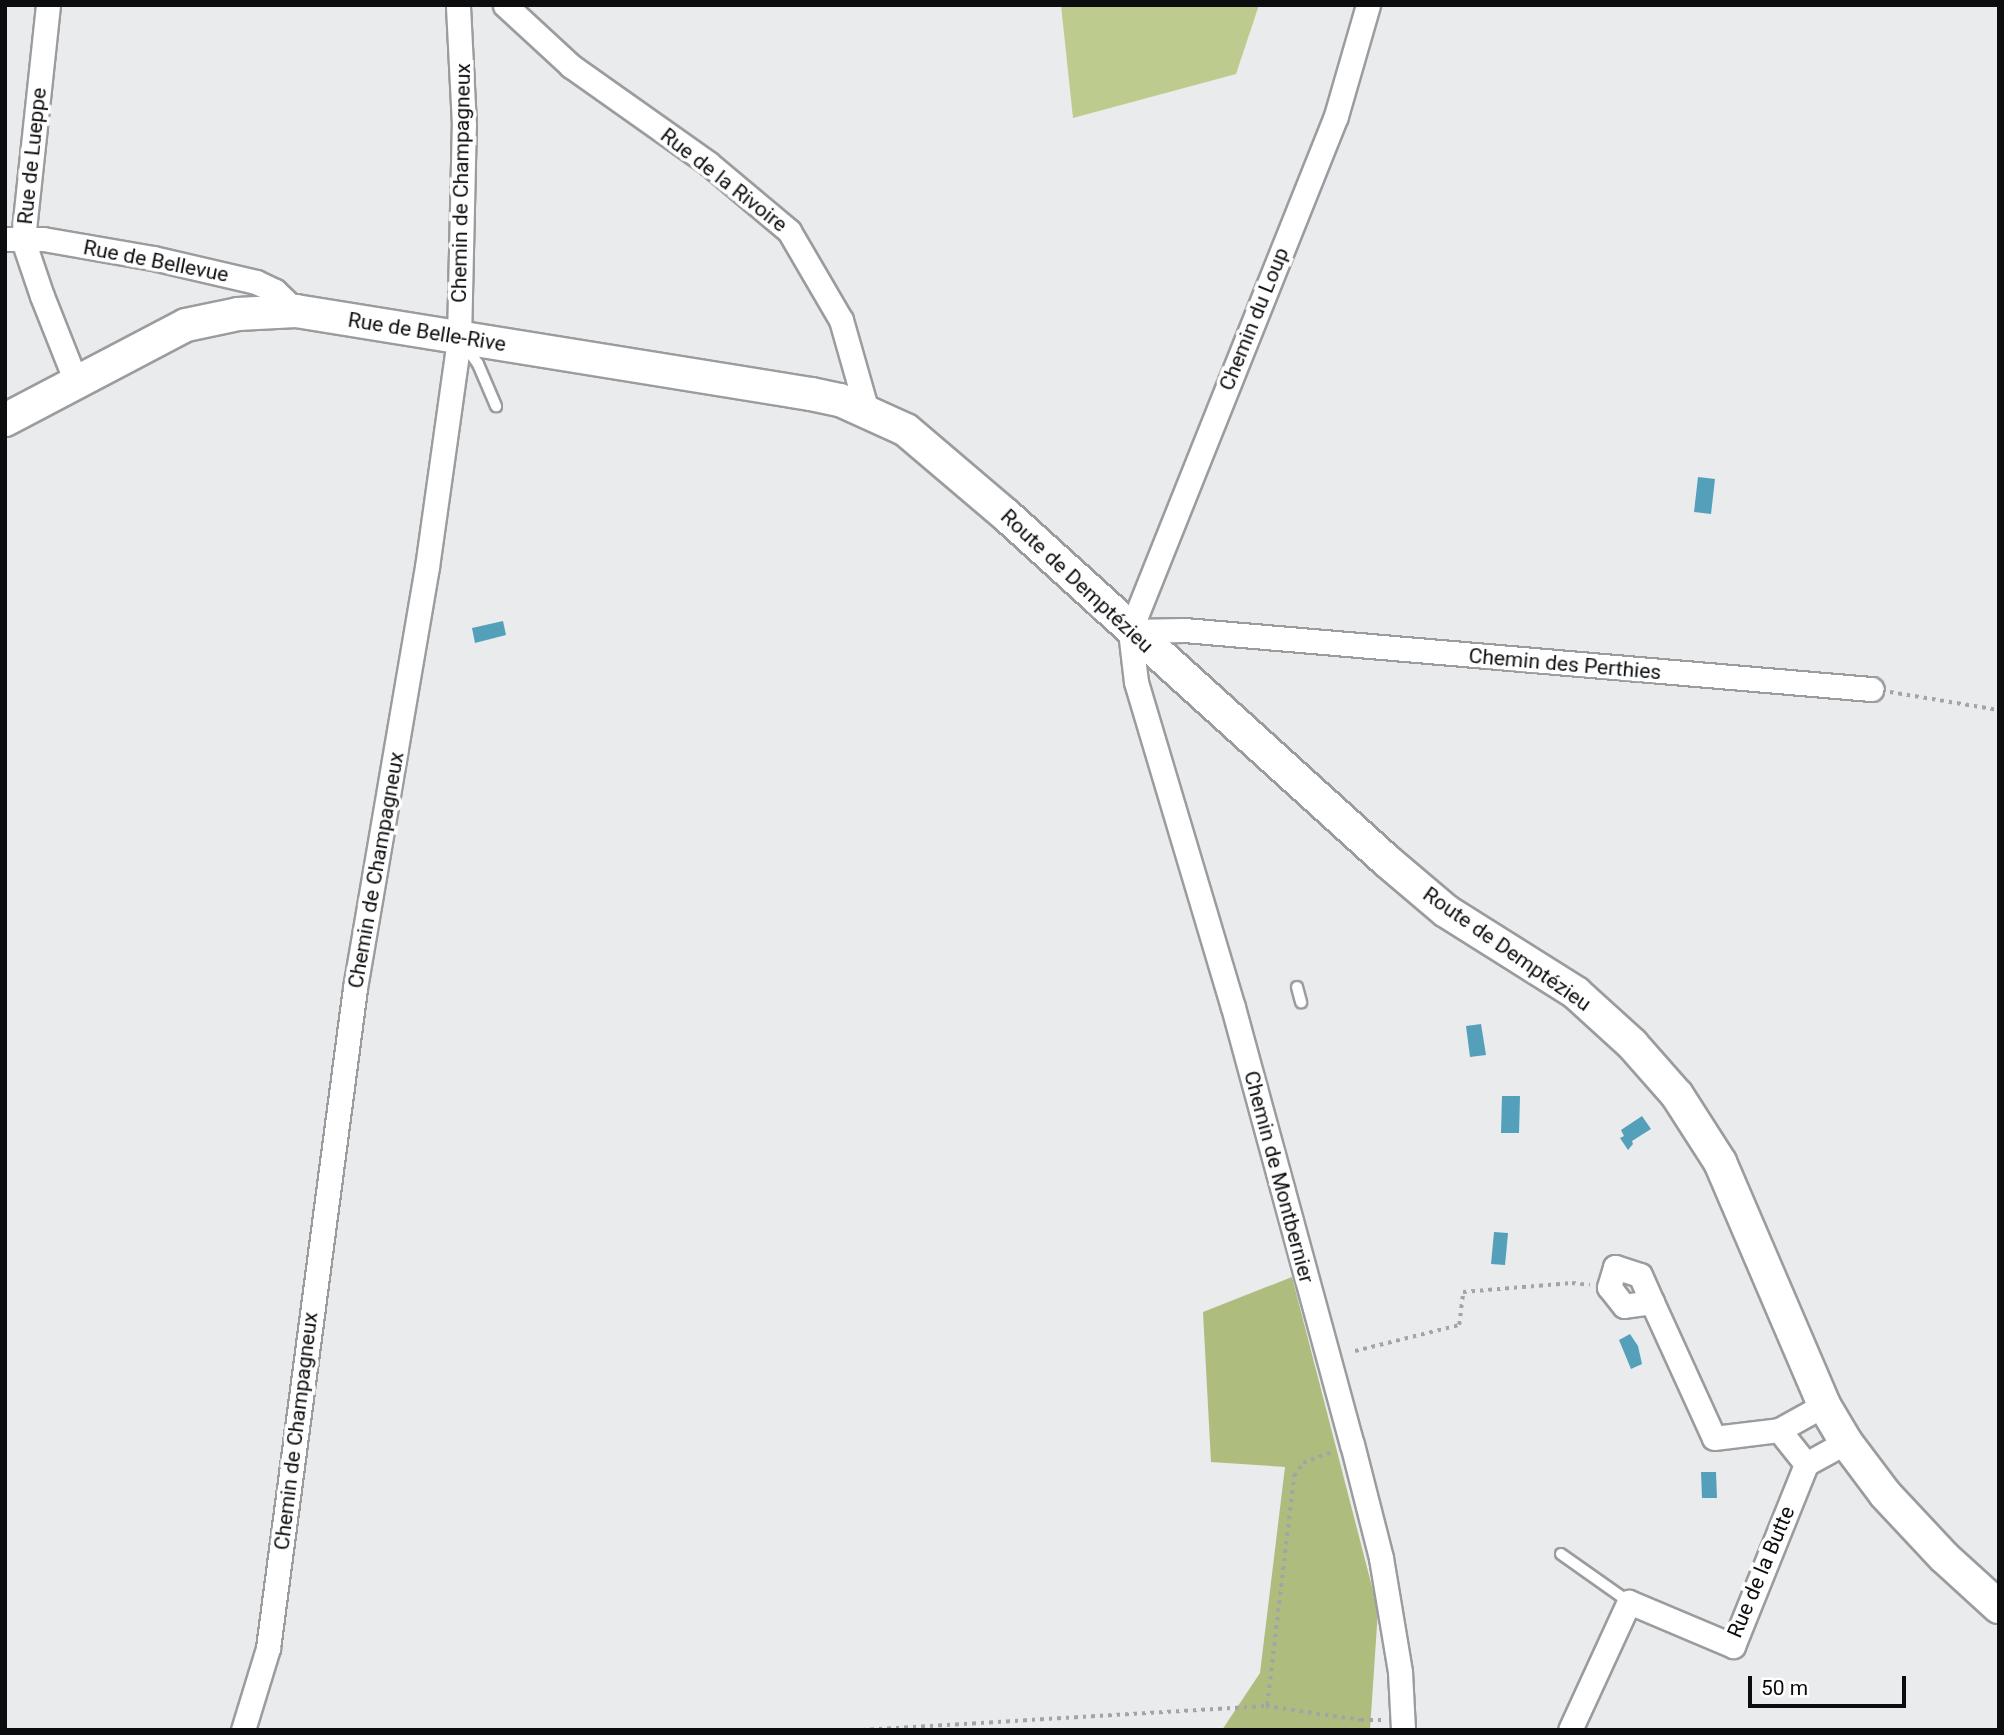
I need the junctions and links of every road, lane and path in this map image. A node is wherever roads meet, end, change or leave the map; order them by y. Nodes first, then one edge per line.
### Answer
1 (48, 5) edge
2 (458, 5) edge
3 (505, 5) edge
4 (1368, 5) edge
5 (14, 239) edge
6 (296, 311) junction
7 (459, 339) junction
8 (76, 382) junction
9 (496, 406) dead end
10 (867, 411) junction
11 (5, 420) edge
12 (1130, 631) junction
13 (1871, 689) joint
14 (1999, 710) edge
15 (1297, 987) dead end
16 (1301, 1002) dead end
17 (1609, 1287) joint
18 (1355, 1351) dead end
19 (1824, 1405) junction
20 (1779, 1430) junction
21 (1846, 1442) junction
22 (1352, 1444) junction
23 (1806, 1464) junction
24 (1561, 1554) dead end
25 (1629, 1602) junction
26 (1999, 1607) edge
27 (1266, 1706) junction
28 (1404, 1725) edge
29 (243, 1730) edge
30 (862, 1730) edge
31 (1570, 1730) edge

1 - 5 street, Rue de Lueppe
2 - 7 street, Chemin de Champagneux
3 - 10 street, Rue de la Rivoire
4 - 12 street, Chemin du Loup
5 - 6 street, Rue de Bellevue
5 - 8 street, Rue de Lueppe
6 - 7 street, Rue de Belle-Rive
6 - 8 street, Rue de Belle-Rive
7 - 9 lane
7 - 10 street, Rue de Belle-Rive
7 - 29 street, Chemin de Champagneux
8 - 11 street, Rue de Belle-Rive
10 - 12 street, Route de Demptézieu
12 - 13 street, Chemin des Perthies
12 - 19 street, Route de Demptézieu
12 - 22 street, Chemin de Montbernier
13 - 14 path
15 - 16 lane
17 - 18 path
17 - 20 street
19 - 20 street
19 - 21 street, Route de Demptézieu
20 - 23 street
21 - 23 street
21 - 26 street, Route de Demptézieu
22 - 27 path
22 - 28 street, Chemin de Montbernier
23 - 25 street, Rue de la Butte
24 - 25 lane
25 - 31 street
27 - 28 path
27 - 30 path

